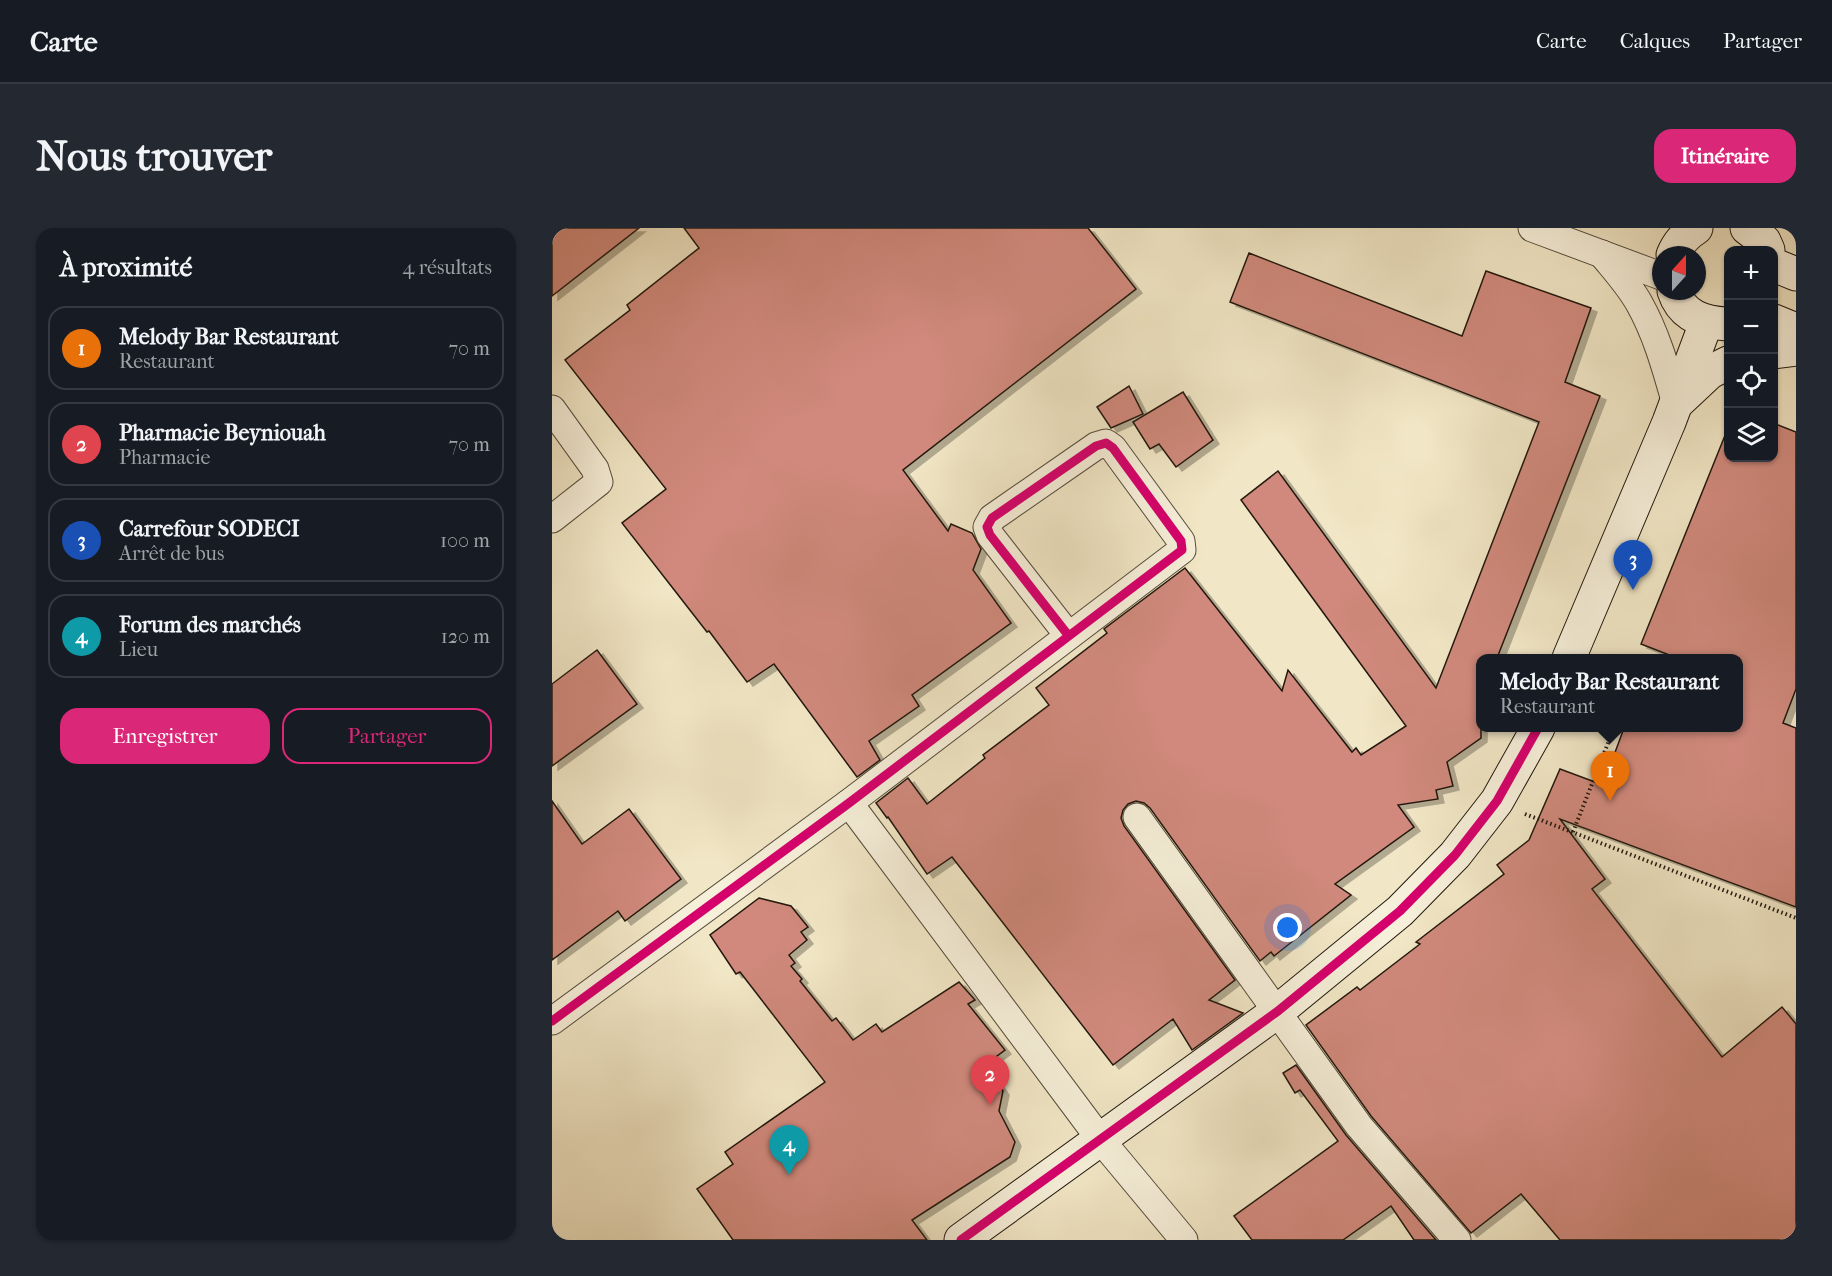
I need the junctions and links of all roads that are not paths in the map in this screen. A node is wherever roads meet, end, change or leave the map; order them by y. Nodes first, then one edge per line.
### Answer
1 (1532, 228) edge
2 (1747, 228) edge
3 (1766, 246) edge
4 (1602, 254) junction
5 (1778, 266) edge
6 (1652, 273) edge
7 (1796, 274) edge
8 (1678, 300) edge
9 (1778, 323) edge
10 (1717, 324) edge
11 (1796, 330) edge
12 (1796, 349) edge
13 (1778, 351) edge
14 (1724, 365) edge
15 (1676, 404) junction
16 (552, 409) edge
17 (552, 519) edge
18 (1068, 635) junction
19 (1571, 654) edge
20 (1536, 732) edge
21 (849, 802) junction
22 (1137, 817) dead end
23 (1278, 1011) junction
24 (552, 1021) edge
25 (1100, 1139) junction
26 (961, 1240) edge
27 (1184, 1240) edge
28 (1457, 1240) edge

1 - 4 street
2 - 3 street
4 - 6 street
4 - 15 street
5 - 7 street
8 - 10 street
9 - 11 street
10 - 15 street
12 - 13 street
14 - 15 street
15 - 19 street
16 - 17 street
18 - 18 street
18 - 21 street
20 - 23 street
21 - 24 street
21 - 25 street
22 - 23 street
23 - 25 street
23 - 28 street
25 - 26 street
25 - 27 street

